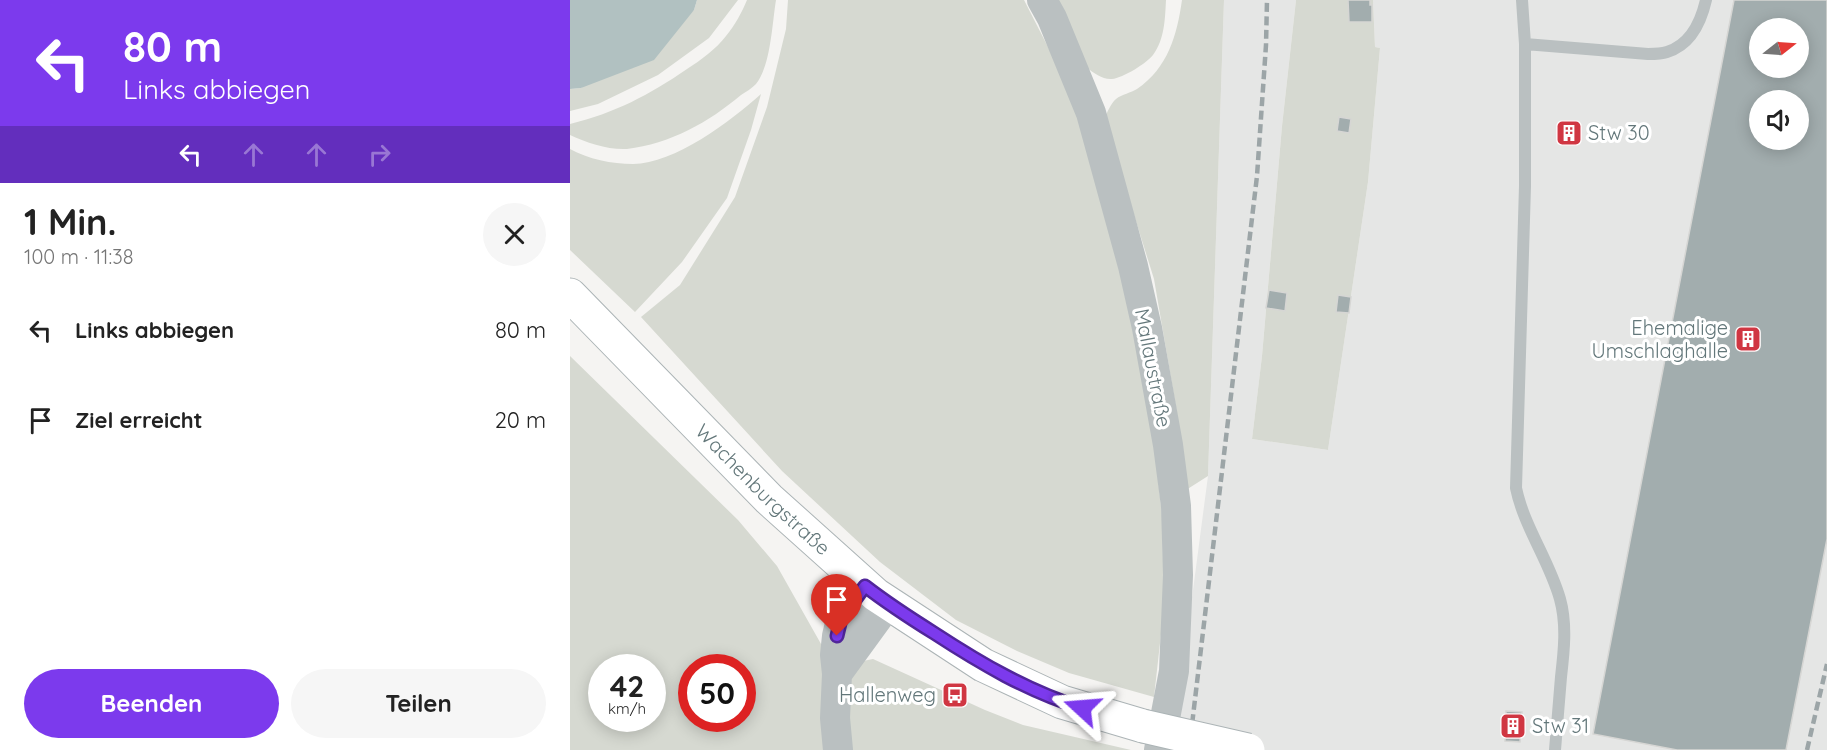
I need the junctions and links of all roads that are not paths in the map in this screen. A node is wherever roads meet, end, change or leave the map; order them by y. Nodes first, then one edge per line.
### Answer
1 (1042, 0) edge
2 (1522, 0) edge
3 (1706, 0) edge
4 (1526, 44) junction
5 (570, 295) edge
6 (876, 595) junction
7 (1151, 738) edge
8 (838, 750) edge
9 (1248, 750) edge
10 (1555, 750) edge

1 - 7 street, Mallaustraße
2 - 4 lane
3 - 4 lane
4 - 10 lane
5 - 6 main road, Wachenburgstraße
6 - 7 main road, Wachenburgstraße
6 - 8 street
7 - 9 main road, Wachenburgstraße, bridge

